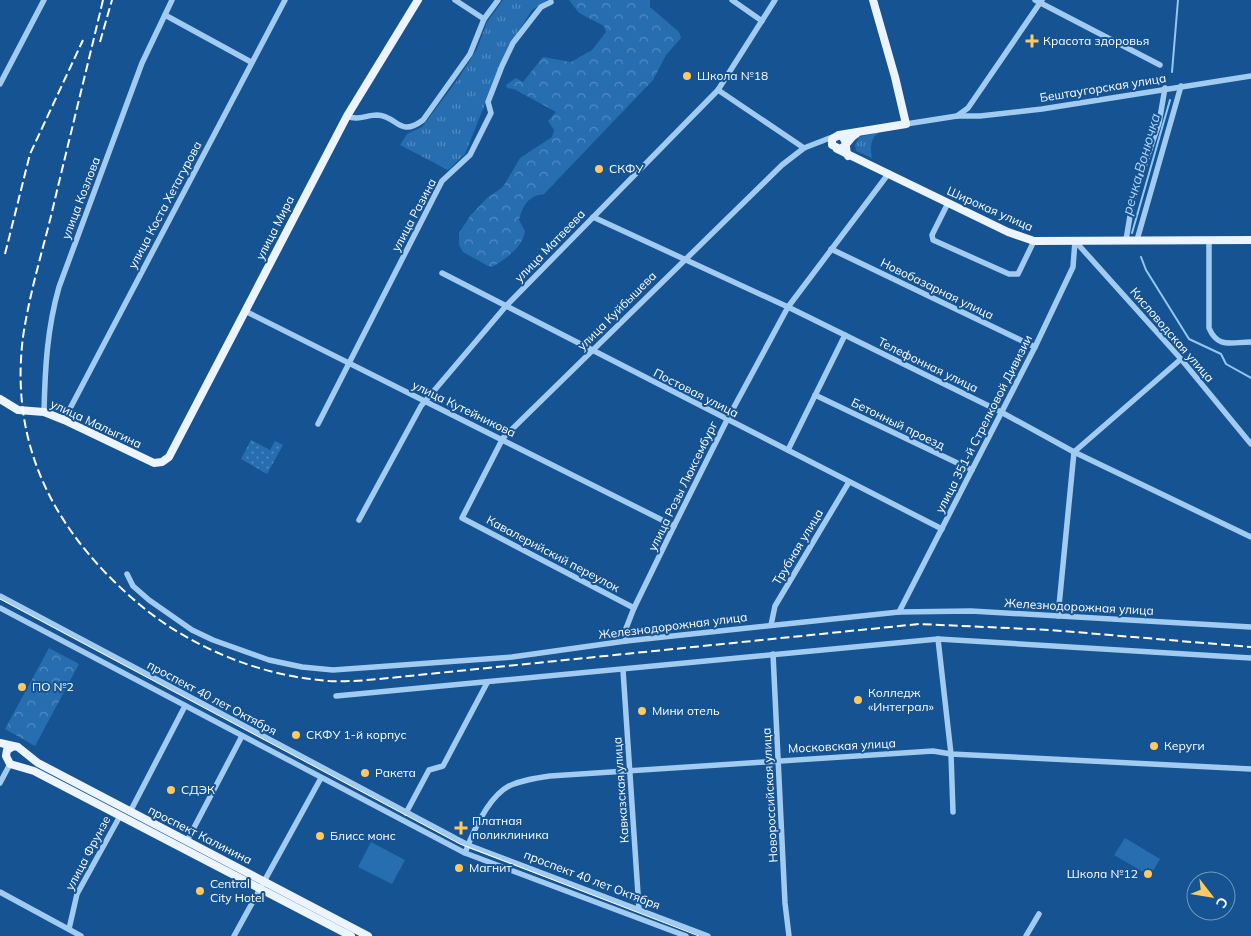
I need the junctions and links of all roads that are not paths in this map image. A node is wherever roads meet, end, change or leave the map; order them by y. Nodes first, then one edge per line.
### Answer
1 (44, 0) edge
2 (172, 0) edge
3 (284, 0) edge
4 (418, 0) edge
5 (455, 0) edge
6 (498, 0) edge
7 (732, 0) edge
8 (775, 0) edge
9 (873, 0) edge
10 (1039, 1) edge
11 (551, 2) dead end
12 (164, 15) junction
13 (484, 19) junction
14 (762, 21) junction
15 (250, 62) junction
16 (1160, 65) dead end
17 (1251, 76) edge
18 (0, 84) edge
19 (1181, 86) junction
20 (1164, 88) junction
21 (718, 90) junction
22 (347, 116) junction
23 (957, 116) junction
24 (906, 124) junction
25 (860, 132) junction
26 (838, 135) junction
27 (816, 144) junction
28 (846, 144) junction
29 (804, 148) junction
30 (835, 148) junction
31 (848, 156) junction
32 (889, 173) junction
33 (948, 203) junction
34 (592, 217) junction
35 (1126, 240) junction
36 (1137, 240) junction
37 (1210, 240) junction
38 (1251, 240) edge
39 (1034, 241) junction
40 (1075, 241) junction
41 (831, 249) junction
42 (684, 260) junction
43 (442, 273) dead end
44 (506, 306) junction
45 (788, 307) junction
46 (245, 311) junction
47 (845, 335) junction
48 (1251, 342) edge
49 (1035, 346) junction
50 (592, 352) junction
51 (1181, 359) junction
52 (348, 363) junction
53 (816, 395) junction
54 (0, 399) edge
55 (426, 401) junction
56 (44, 412) junction
57 (1001, 412) junction
58 (64, 420) junction
59 (727, 420) junction
60 (318, 424) dead end
61 (503, 438) junction
62 (1251, 444) edge
63 (788, 450) junction
64 (1074, 452) junction
65 (154, 463) joint
66 (972, 470) junction
67 (850, 482) junction
68 (462, 518) joint
69 (359, 520) dead end
70 (674, 526) junction
71 (942, 529) junction
72 (1251, 537) edge
73 (126, 574) dead end
74 (0, 596) edge
75 (0, 608) edge
76 (634, 608) junction
77 (899, 612) junction
78 (1058, 616) junction
79 (771, 625) junction
80 (1251, 627) edge
81 (938, 639) junction
82 (626, 641) junction
83 (773, 654) junction
84 (1251, 658) edge
85 (623, 670) junction
86 (488, 683) junction
87 (336, 696) dead end
88 (185, 706) junction
89 (242, 736) junction
90 (0, 743) edge
91 (12, 747) junction
92 (23, 753) junction
93 (951, 754) junction
94 (778, 760) junction
95 (8, 761) edge
96 (1251, 769) edge
97 (631, 770) junction
98 (321, 778) junction
99 (0, 783) edge
100 (130, 812) junction
101 (952, 812) dead end
102 (406, 813) junction
103 (120, 816) junction
104 (187, 841) junction
105 (468, 845) junction
106 (465, 853) junction
107 (262, 885) junction
108 (0, 892) edge
109 (639, 909) junction
110 (1039, 914) dead end
111 (68, 929) junction
112 (81, 936) edge
113 (234, 936) edge
114 (351, 936) edge
115 (368, 936) edge
116 (686, 936) edge
117 (708, 936) edge
118 (789, 936) edge
119 (1026, 936) edge

1 - 18 street
2 - 12 street, улица Козлова
3 - 15 street, улица Коста Хетагурова
4 - 22 main road, улица Мира
5 - 13 street
6 - 13 street
7 - 14 street
8 - 14 street, улица Матвеева
9 - 24 main road
10 - 16 street
10 - 23 street
11 - 52 street, улица Разина
12 - 15 street
12 - 56 street, улица Козлова
13 - 22 street
14 - 21 street, улица Матвеева
15 - 58 street, улица Коста Хетагурова
17 - 19 street, Бештаугорская улица
19 - 20 street, Бештаугорская улица
19 - 36 street
20 - 23 street, Бештаугорская улица
20 - 35 street
21 - 29 street
21 - 34 street, улица Матвеева
22 - 46 main road, улица Мира
23 - 24 street
24 - 25 main road, улица Куйбышева
25 - 26 main road, улица Куйбышева
25 - 28 main road
26 - 27 street, улица Куйбышева
26 - 28 main road
26 - 30 main road
27 - 29 street, улица Куйбышева
27 - 30 street
28 - 30 main road
28 - 31 main road
29 - 42 street, улица Куйбышева
30 - 31 main road, Широкая улица
31 - 32 main road, Широкая улица
32 - 33 main road, Широкая улица
32 - 41 street, улица Розы Люксембург
33 - 39 main road, Широкая улица
33 - 39 street
34 - 42 street, Телефонная улица
34 - 44 street, улица Матвеева
35 - 36 main road, Широкая улица
35 - 40 main road, Широкая улица
36 - 37 main road, Широкая улица
37 - 38 main road, Широкая улица
37 - 48 street
39 - 40 main road, Широкая улица
40 - 49 street, улица 351-й Стрелковой Дивизии
40 - 51 street, Кисловодская улица
41 - 45 street, улица Розы Люксембург
41 - 49 street, Новобазарная улица
42 - 45 street, Телефонная улица
42 - 50 street, улица Куйбышева
43 - 44 street, Постовая улица
44 - 50 street, Постовая улица
44 - 55 street, улица Матвеева
45 - 47 street, Телефонная улица
45 - 59 street, улица Розы Люксембург
46 - 52 street, улица Кутейникова
46 - 65 main road, улица Мира
47 - 53 street
47 - 57 street, Телефонная улица
49 - 57 street, улица 351-й Стрелковой Дивизии
50 - 59 street, Постовая улица
50 - 61 street, улица Куйбышева
51 - 62 street, Кисловодская улица
51 - 64 street
52 - 55 street, улица Кутейникова
52 - 60 street, улица Разина
53 - 63 street
53 - 66 street, Бетонный проезд
54 - 56 main road, улица Малыгина
55 - 61 street, улица Кутейникова
55 - 69 street, улица Матвеева
56 - 58 main road, улица Малыгина
57 - 64 street, Телефонная улица
57 - 66 street, улица 351-й Стрелковой Дивизии
58 - 65 main road, улица Малыгина
59 - 63 street, Постовая улица
59 - 70 street, улица Розы Люксембург
61 - 68 street, улица Куйбышева
61 - 70 street, улица Кутейникова
63 - 67 street, Постовая улица
64 - 72 street, Телефонная улица
64 - 78 street
66 - 71 street, улица 351-й Стрелковой Дивизии
67 - 71 street, Постовая улица
67 - 79 street, Трубная улица
68 - 76 street, Кавалерийский переулок
70 - 76 street, улица Розы Люксембург
71 - 77 street, улица 351-й Стрелковой Дивизии
73 - 82 street, Железнодорожная улица
74 - 102 street, проспект 40 лет Октября
75 - 88 street, проспект 40 лет Октября
76 - 82 street, улица Розы Люксембург
77 - 78 street, Железнодорожная улица
77 - 79 street, Железнодорожная улица
78 - 80 street, Железнодорожная улица
79 - 82 street, Железнодорожная улица
81 - 83 street
81 - 84 street
81 - 93 street
83 - 85 street
83 - 94 street, Новороссийская улица
85 - 86 street
85 - 97 street, Кавказская улица
86 - 87 street
86 - 102 street
88 - 89 street, проспект 40 лет Октября
88 - 100 street, улица Фрунзе
89 - 98 street, проспект 40 лет Октября
89 - 104 street
90 - 91 main road, проспект Калинина
91 - 92 main road, проспект Калинина
91 - 95 main road
92 - 95 main road
92 - 100 main road, проспект Калинина
93 - 94 street, Московская улица
93 - 96 street, Московская улица
93 - 101 street
94 - 97 street, Московская улица
94 - 118 street, Новороссийская улица
95 - 99 street
95 - 103 main road, проспект Калинина
97 - 105 street, Московская улица
97 - 109 street, Кавказская улица
98 - 106 street, проспект 40 лет Октября
98 - 107 street
100 - 104 main road, проспект Калинина
102 - 105 street, проспект 40 лет Октября
103 - 107 main road, проспект Калинина
103 - 111 street, улица Фрунзе
104 - 107 main road, проспект Калинина
105 - 106 street
105 - 109 street, проспект 40 лет Октября
106 - 116 street, проспект 40 лет Октября
107 - 113 street
107 - 114 main road, проспект Калинина
107 - 115 main road, проспект Калинина
108 - 111 street
109 - 117 street, проспект 40 лет Октября
110 - 119 street
111 - 112 street

